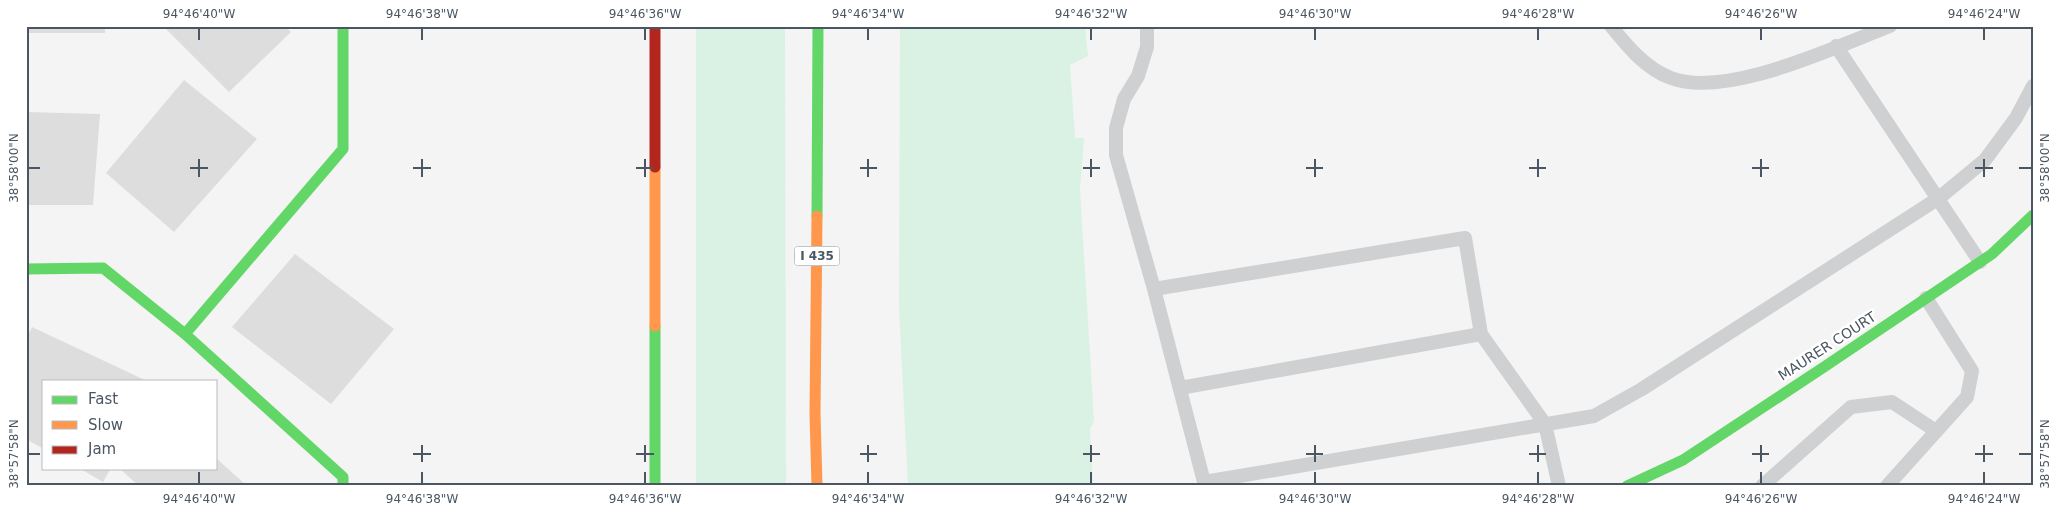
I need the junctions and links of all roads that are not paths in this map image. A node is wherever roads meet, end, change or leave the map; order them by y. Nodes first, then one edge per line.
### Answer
1 (343, 26) edge
2 (655, 26) edge
3 (818, 26) edge
4 (1146, 26) edge
5 (1611, 26) edge
6 (1890, 26) edge
7 (1836, 46) junction
8 (2033, 86) edge
9 (1939, 198) junction
10 (2033, 216) edge
11 (1980, 262) junction
12 (26, 269) edge
13 (1154, 289) junction
14 (1926, 298) junction
15 (185, 334) junction
16 (1481, 334) junction
17 (1180, 388) junction
18 (1545, 424) junction
19 (1936, 431) junction
20 (1205, 484) edge
21 (343, 486) edge
22 (655, 486) edge
23 (817, 486) edge
24 (1559, 486) edge
25 (1627, 486) edge
26 (1762, 486) edge
27 (1887, 486) edge

1 - 15 main road
2 - 22 main road
3 - 23 main road, I 435
4 - 13 lane
5 - 7 lane
6 - 7 lane
7 - 9 lane
8 - 9 lane
9 - 11 lane
9 - 18 lane
10 - 11 main road, MAURER COURT
11 - 14 main road, MAURER COURT
12 - 15 main road
13 - 16 lane
13 - 17 lane
14 - 19 lane
14 - 25 main road, MAURER COURT
15 - 21 main road
16 - 17 lane
16 - 18 lane
17 - 20 lane
18 - 20 lane
18 - 24 lane
19 - 26 lane
19 - 27 lane

